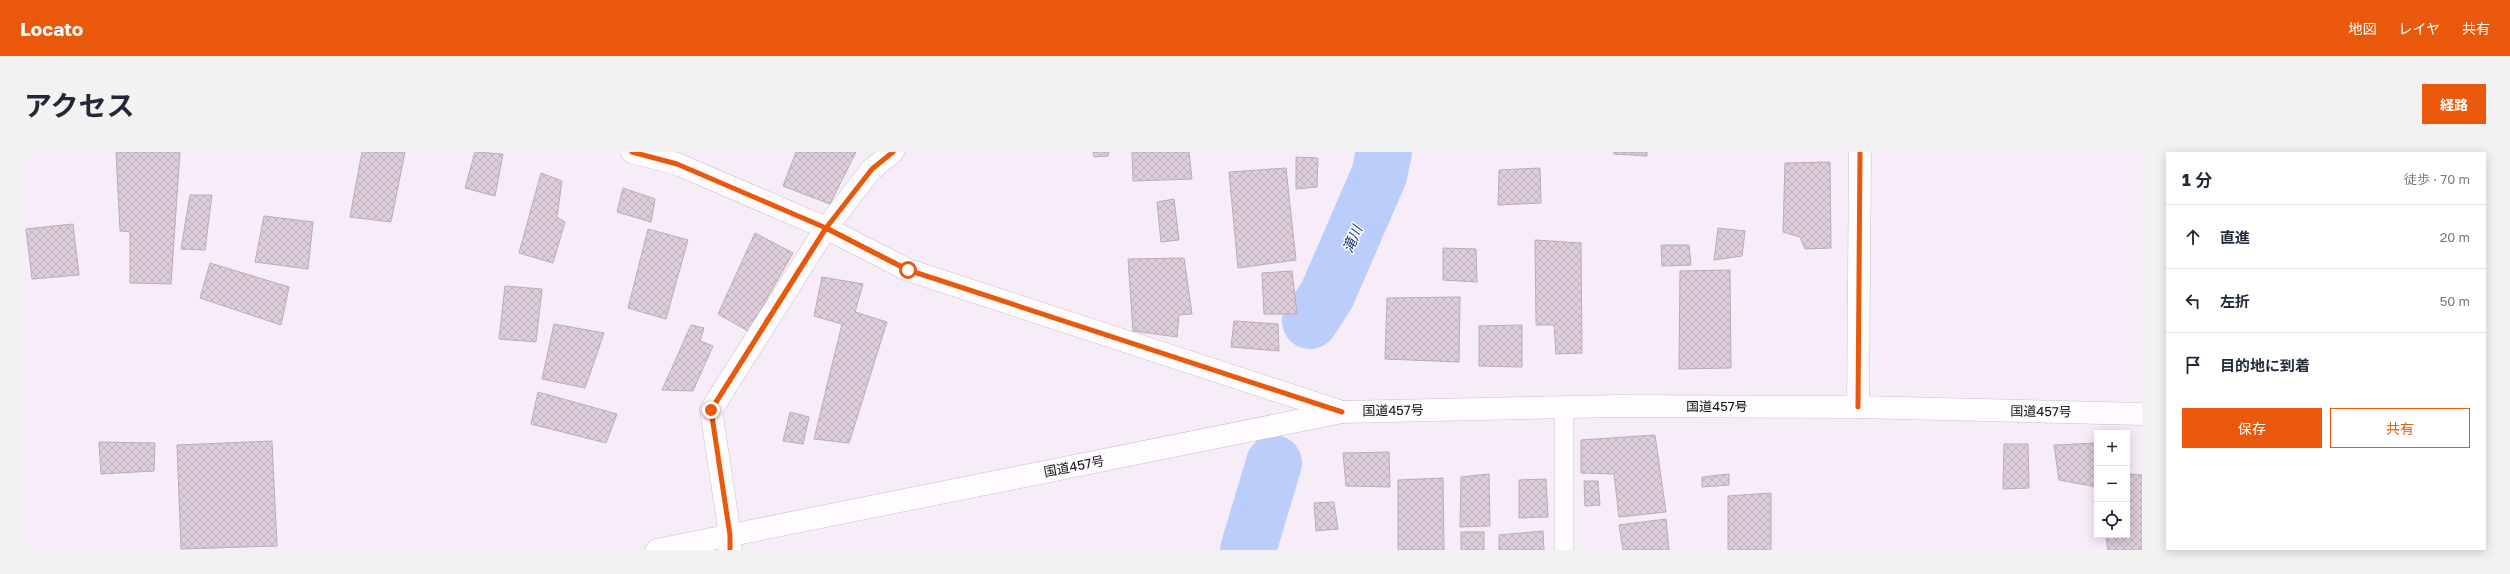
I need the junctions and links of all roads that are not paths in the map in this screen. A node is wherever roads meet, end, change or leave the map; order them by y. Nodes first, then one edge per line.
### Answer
1 (632, 152) edge
2 (893, 152) edge
3 (1860, 152) edge
4 (826, 228) junction
5 (1564, 407) junction
6 (1858, 407) junction
7 (1342, 412) junction
8 (2142, 414) edge
9 (730, 543) edge
10 (657, 550) edge
11 (1564, 550) edge

1 - 4 main road
2 - 4 main road
3 - 6 main road
4 - 7 main road
4 - 9 main road
5 - 6 main road, 国道457号
5 - 7 main road, 国道457号
5 - 11 lane
6 - 8 main road, 国道457号
7 - 9 main road, 国道457号
9 - 10 main road, 国道457号

